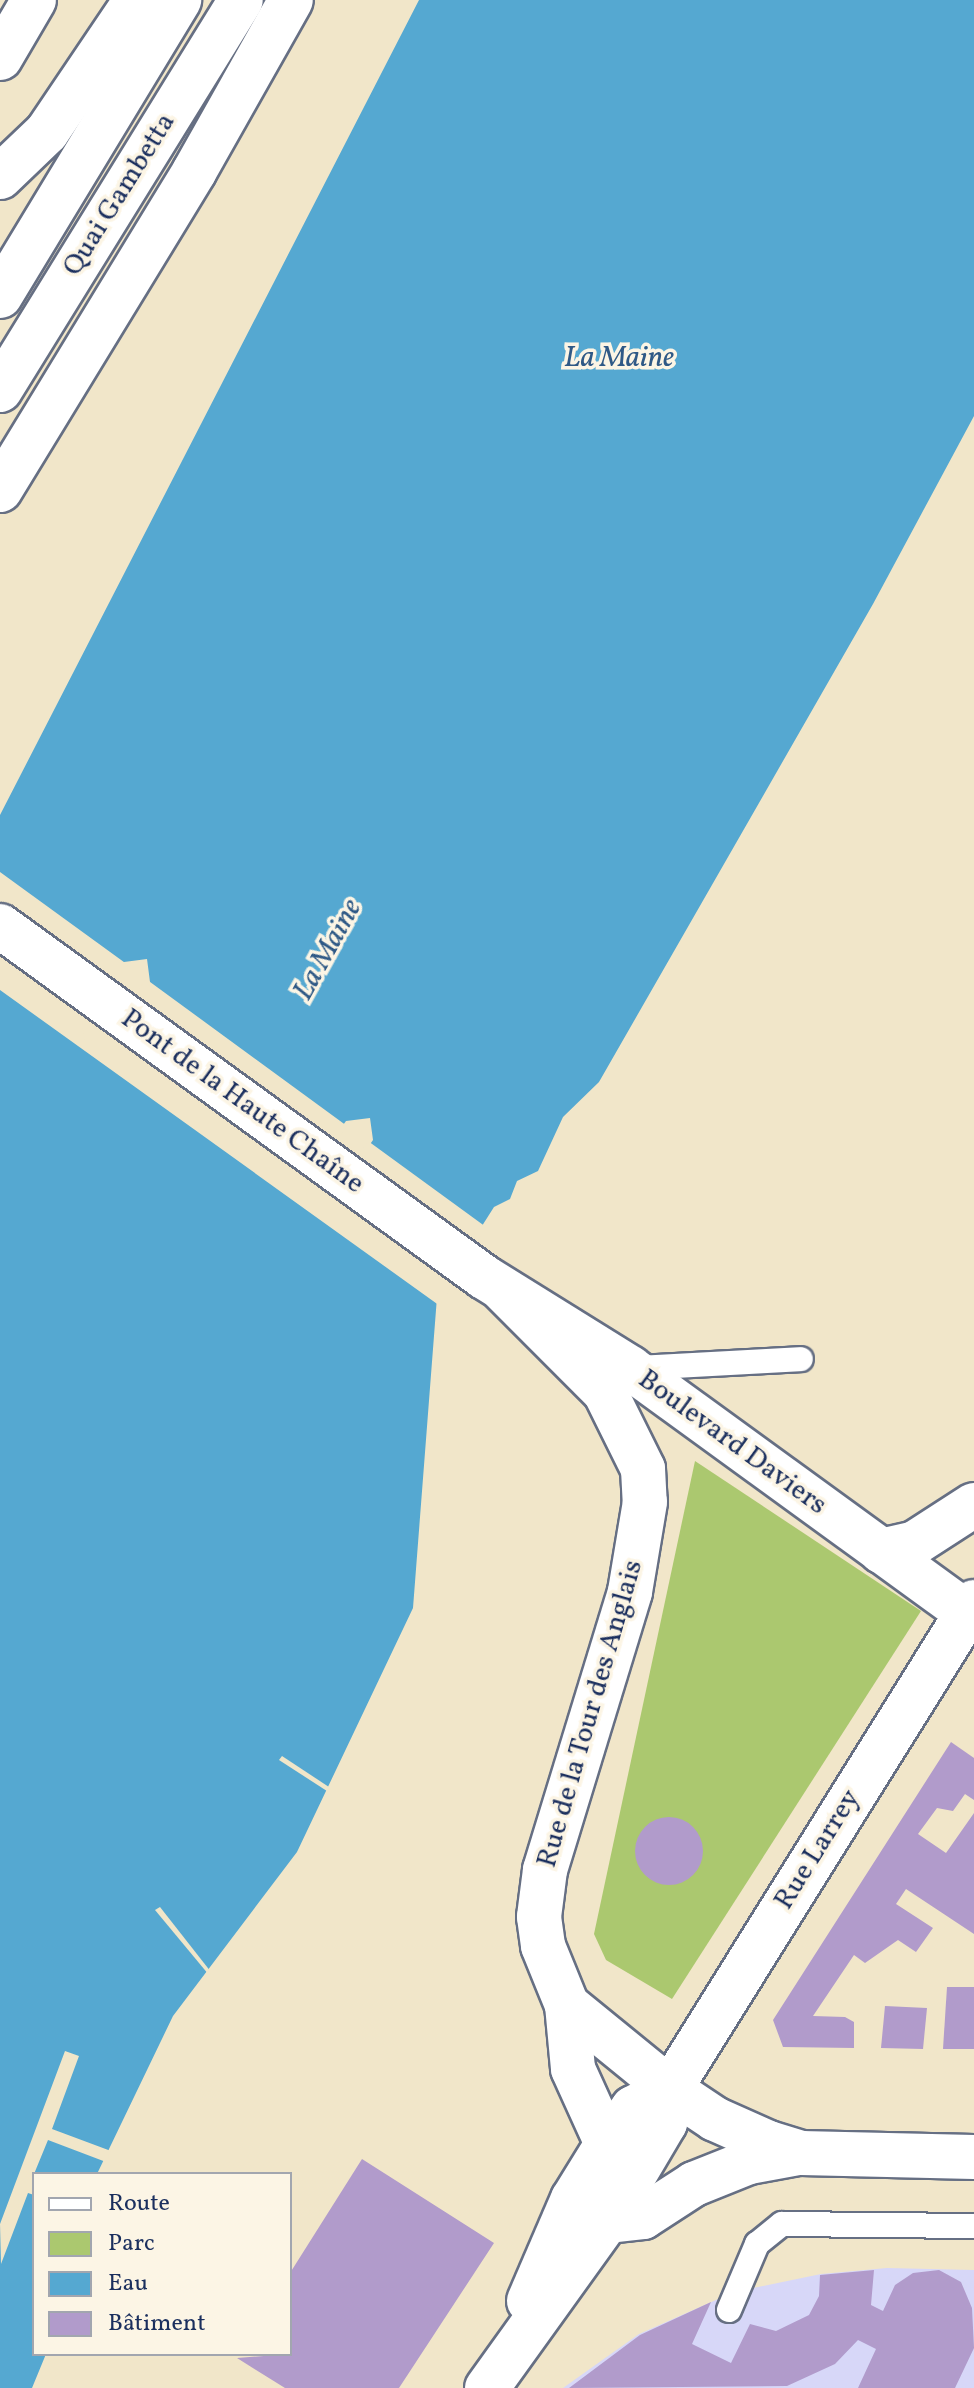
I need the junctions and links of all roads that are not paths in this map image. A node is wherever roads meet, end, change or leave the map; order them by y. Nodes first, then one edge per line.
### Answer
1 (34, 0) edge
2 (136, 0) edge
3 (179, 0) edge
4 (241, 0) edge
5 (291, 0) edge
6 (0, 58) edge
7 (0, 177) edge
8 (0, 296) edge
9 (0, 390) edge
10 (0, 490) edge
11 (0, 926) edge
12 (493, 1284) junction
13 (801, 1359) dead end
14 (630, 1368) junction
15 (974, 1505) edge
16 (881, 1551) junction
17 (972, 1611) edge
18 (567, 2005) junction
19 (670, 2089) junction
20 (607, 2144) junction
21 (801, 2153) junction
22 (974, 2157) edge
23 (607, 2221) junction
24 (974, 2226) edge
25 (729, 2310) dead end
26 (498, 2372) edge

1 - 6 main road
2 - 7 main road
3 - 8 main road, Quai Gambetta
4 - 9 main road, Quai Gambetta
5 - 10 main road
11 - 12 main road, Pont de la Haute Chaîne
12 - 14 main road, Boulevard Daviers
12 - 18 main road, Rue de la Tour des Anglais
13 - 14 lane
14 - 16 main road, Boulevard Daviers
15 - 16 main road
16 - 17 main road, Boulevard Daviers
17 - 19 main road, Rue Larrey
18 - 19 main road, Rue de la Tour des Anglais
18 - 20 main road
19 - 20 main road, Rue Larrey
19 - 21 main road, Rue de la Tour des Anglais
19 - 23 main road, Rue Larrey
20 - 26 main road, Rue Larrey
21 - 22 main road
21 - 23 main road
23 - 26 main road, Rue Larrey
24 - 25 lane

